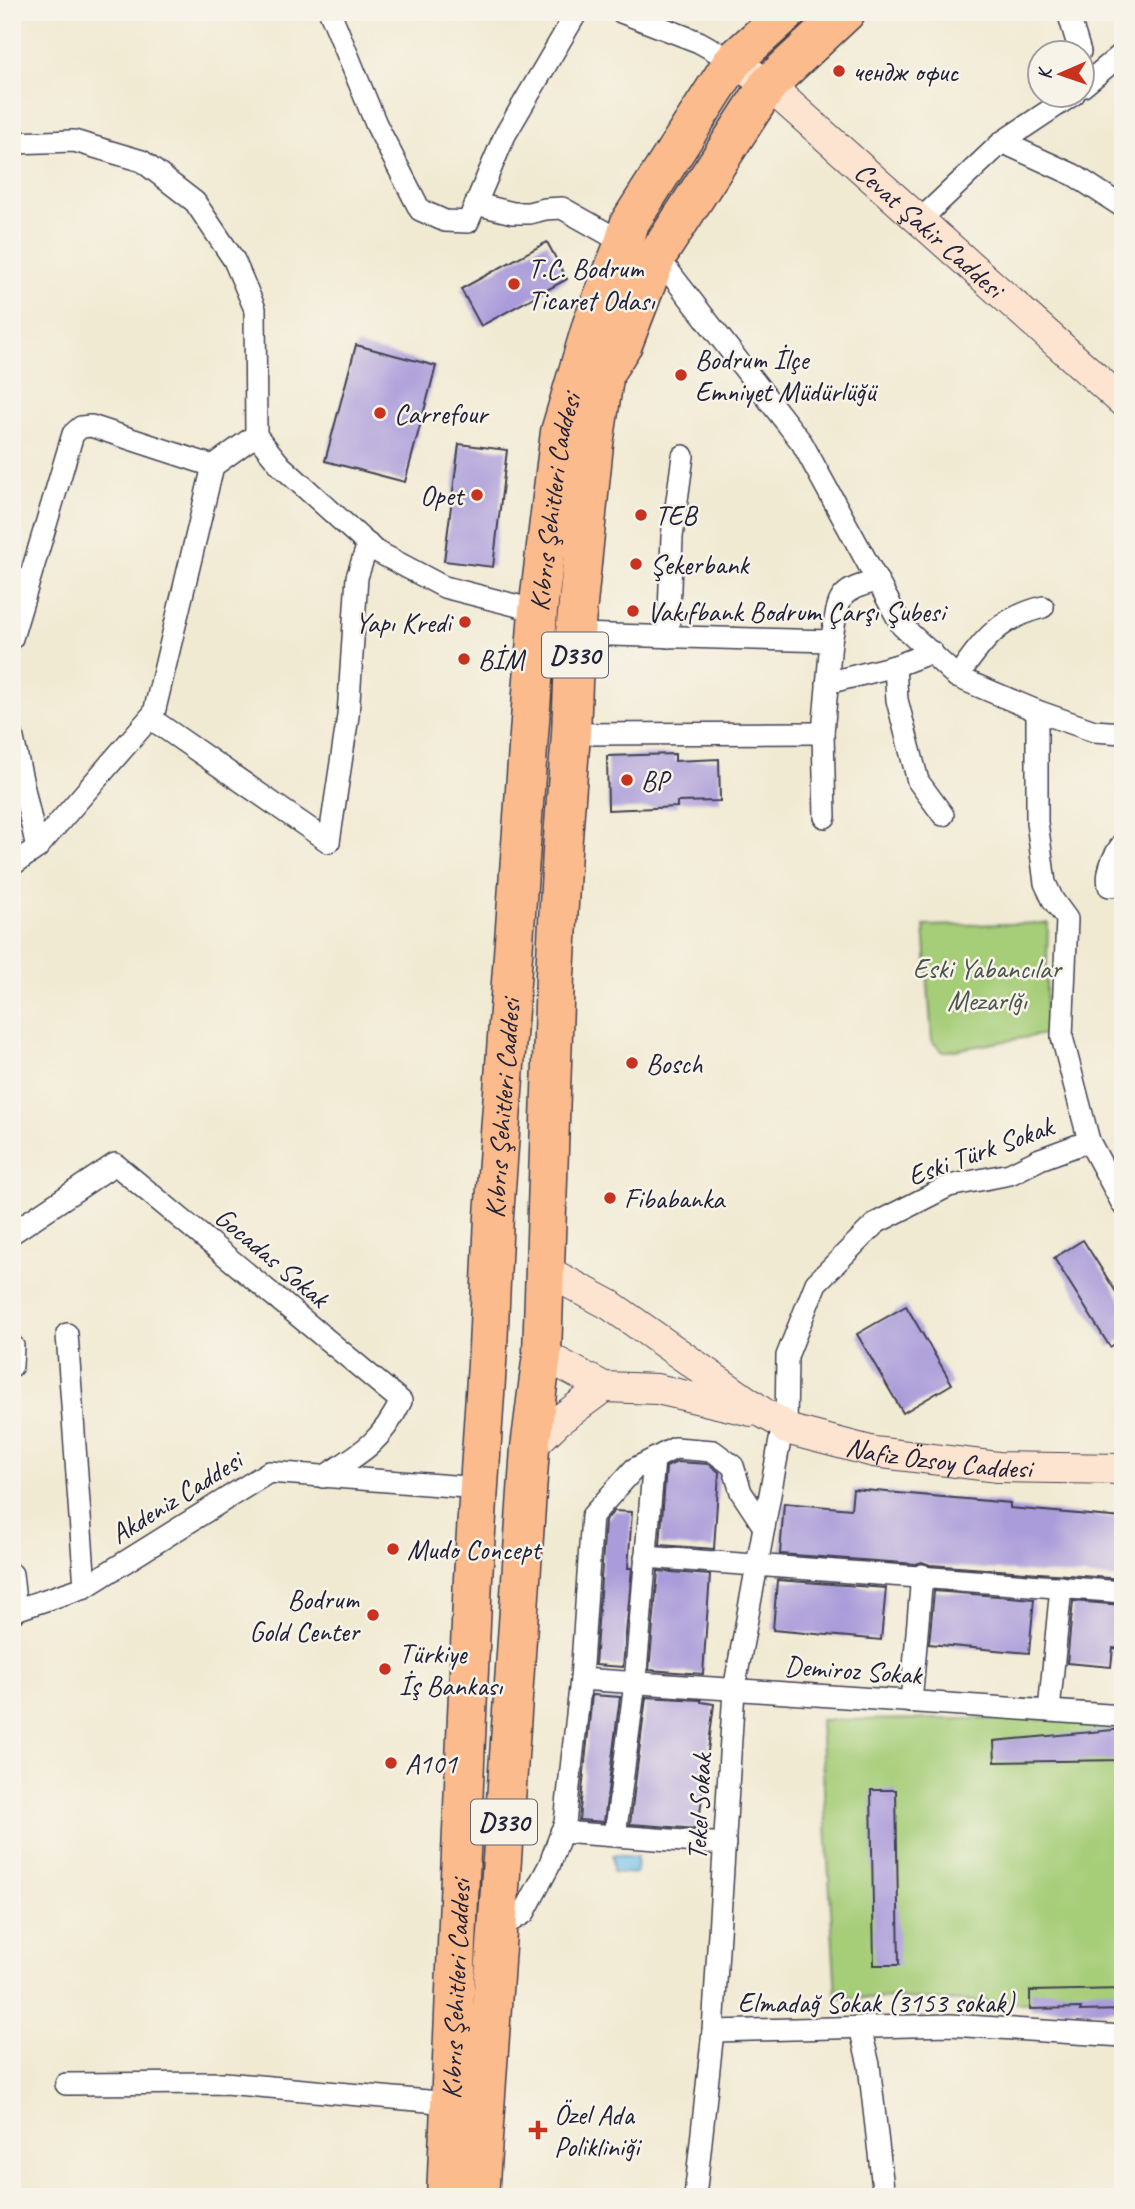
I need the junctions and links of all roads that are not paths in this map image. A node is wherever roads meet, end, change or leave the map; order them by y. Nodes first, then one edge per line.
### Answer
1 (330, 12) edge
2 (577, 12) edge
3 (621, 12) edge
4 (787, 12) edge
5 (846, 12) edge
6 (1068, 12) edge
7 (1076, 38) edge
8 (1123, 53) edge
9 (733, 61) junction
10 (1096, 76) edge
11 (768, 85) junction
12 (1052, 108) edge
13 (1002, 142) junction
14 (12, 144) edge
15 (476, 204) junction
16 (1123, 207) edge
17 (919, 222) junction
18 (640, 250) junction
19 (1123, 402) edge
20 (256, 435) junction
21 (683, 456) dead end
22 (213, 466) junction
23 (368, 544) junction
24 (878, 581) junction
25 (1043, 607) dead end
26 (538, 611) junction
27 (575, 634) junction
28 (668, 637) junction
29 (12, 638) edge
30 (831, 641) junction
31 (932, 652) junction
32 (895, 666) junction
33 (957, 677) junction
34 (827, 683) junction
35 (1037, 710) junction
36 (150, 718) junction
37 (823, 733) junction
38 (1123, 733) edge
39 (12, 734) edge
40 (572, 734) junction
41 (943, 815) dead end
42 (825, 817) dead end
43 (1123, 843) edge
44 (37, 848) junction
45 (12, 865) edge
46 (1123, 885) edge
47 (1089, 1141) junction
48 (1123, 1205) edge
49 (12, 1233) edge
50 (492, 1265) junction
51 (545, 1270) junction
52 (67, 1334) dead end
53 (13, 1346) edge
54 (488, 1348) junction
55 (542, 1354) junction
56 (12, 1366) edge
57 (604, 1387) junction
58 (778, 1422) junction
59 (530, 1448) junction
60 (654, 1458) junction
61 (1123, 1469) edge
62 (323, 1477) junction
63 (479, 1488) junction
64 (764, 1527) junction
65 (645, 1557) junction
66 (758, 1563) junction
67 (12, 1574) edge
68 (922, 1575) junction
69 (1061, 1587) junction
70 (80, 1589) junction
71 (1123, 1592) edge
72 (14, 1611) edge
73 (581, 1679) junction
74 (635, 1683) junction
75 (734, 1690) junction
76 (911, 1702) junction
77 (1049, 1711) junction
78 (1123, 1716) edge
79 (561, 1832) junction
80 (615, 1836) junction
81 (725, 1844) junction
82 (496, 1930) junction
83 (860, 2027) junction
84 (713, 2031) junction
85 (1123, 2036) edge
86 (66, 2084) dead end
87 (450, 2103) junction
88 (446, 2197) edge
89 (479, 2197) edge
90 (695, 2197) edge
91 (884, 2197) edge

1 - 15 street
2 - 15 street
3 - 9 street
4 - 9 highway, D330
5 - 11 highway, D330
6 - 7 street
8 - 10 street
9 - 11 main road, Cevat Şakir Caddesi
9 - 18 highway, Kıbrıs Şehitleri Caddesi / D330
11 - 17 main road, Cevat Şakir Caddesi
11 - 18 highway, Kıbrıs Şehitleri Caddesi / D330
12 - 13 street
13 - 16 street
13 - 17 street
14 - 20 street
15 - 18 street
17 - 19 main road, Cevat Şakir Caddesi
18 - 24 street
18 - 26 highway, Kıbrıs Şehitleri Caddesi / D330
18 - 27 highway, Kıbrıs Şehitleri Caddesi / D330
20 - 22 street
20 - 23 street
21 - 28 street
22 - 29 street
22 - 36 street
23 - 26 street
23 - 36 street
24 - 30 street
24 - 31 street
25 - 33 street
26 - 50 highway, Kıbrıs Şehitleri Caddesi / D330
27 - 28 street
27 - 40 highway, Kıbrıs Şehitleri Caddesi / D330
28 - 30 street
30 - 34 street
31 - 32 street
31 - 33 street
32 - 34 street
32 - 41 street
33 - 35 street
34 - 37 street
35 - 38 street
35 - 47 street
36 - 44 street
37 - 40 street
37 - 42 street
39 - 44 street
40 - 51 highway, Kıbrıs Şehitleri Caddesi / D330
43 - 46 street
44 - 45 street
47 - 48 street
47 - 58 street, Eski Türk Sokak
49 - 62 street, Gocadas Sokak
50 - 51 highway
50 - 54 highway, Kıbrıs Şehitleri Caddesi / D330
51 - 55 highway, Kıbrıs Şehitleri Caddesi / D330
51 - 58 main road, Nafiz Özsoy Caddesi
52 - 70 street
53 - 56 street
54 - 55 highway
54 - 63 highway, Kıbrıs Şehitleri Caddesi / D330
55 - 57 main road, Nafiz Özsoy Caddesi
55 - 59 highway, Kıbrıs Şehitleri Caddesi / D330
57 - 58 main road, Nafiz Özsoy Caddesi
57 - 59 main road
58 - 61 main road, Nafiz Özsoy Caddesi
58 - 64 street, Tekel Sokak
59 - 82 highway, Kıbrıs Şehitleri Caddesi / D330
60 - 64 street
60 - 65 street
60 - 73 street
62 - 63 street, Akdeniz Caddesi
62 - 70 street, Akdeniz Caddesi
63 - 87 highway, Kıbrıs Şehitleri Caddesi / D330
64 - 66 street, Tekel Sokak
65 - 66 street
65 - 74 street
66 - 68 street
66 - 75 street, Tekel Sokak
67 - 72 street
68 - 69 street
68 - 76 street
69 - 71 street
69 - 77 street
70 - 72 street, Akdeniz Caddesi
73 - 74 street, Demiroz Sokak
73 - 79 street
74 - 75 street, Demiroz Sokak
74 - 80 street
75 - 76 street, Demiroz Sokak
75 - 81 street, Tekel Sokak
76 - 77 street, Demiroz Sokak
77 - 78 street, Demiroz Sokak
79 - 80 street
79 - 82 street
80 - 81 street
81 - 84 street, Tekel Sokak
82 - 89 highway, Kıbrıs Şehitleri Caddesi / D330
83 - 84 street, Elmadağ Sokak (3153 sokak)
83 - 85 street, Elmadağ Sokak (3153 sokak)
83 - 91 street
84 - 90 street, Tekel Sokak
86 - 87 street
87 - 88 highway, Kıbrıs Şehitleri Caddesi / D330

